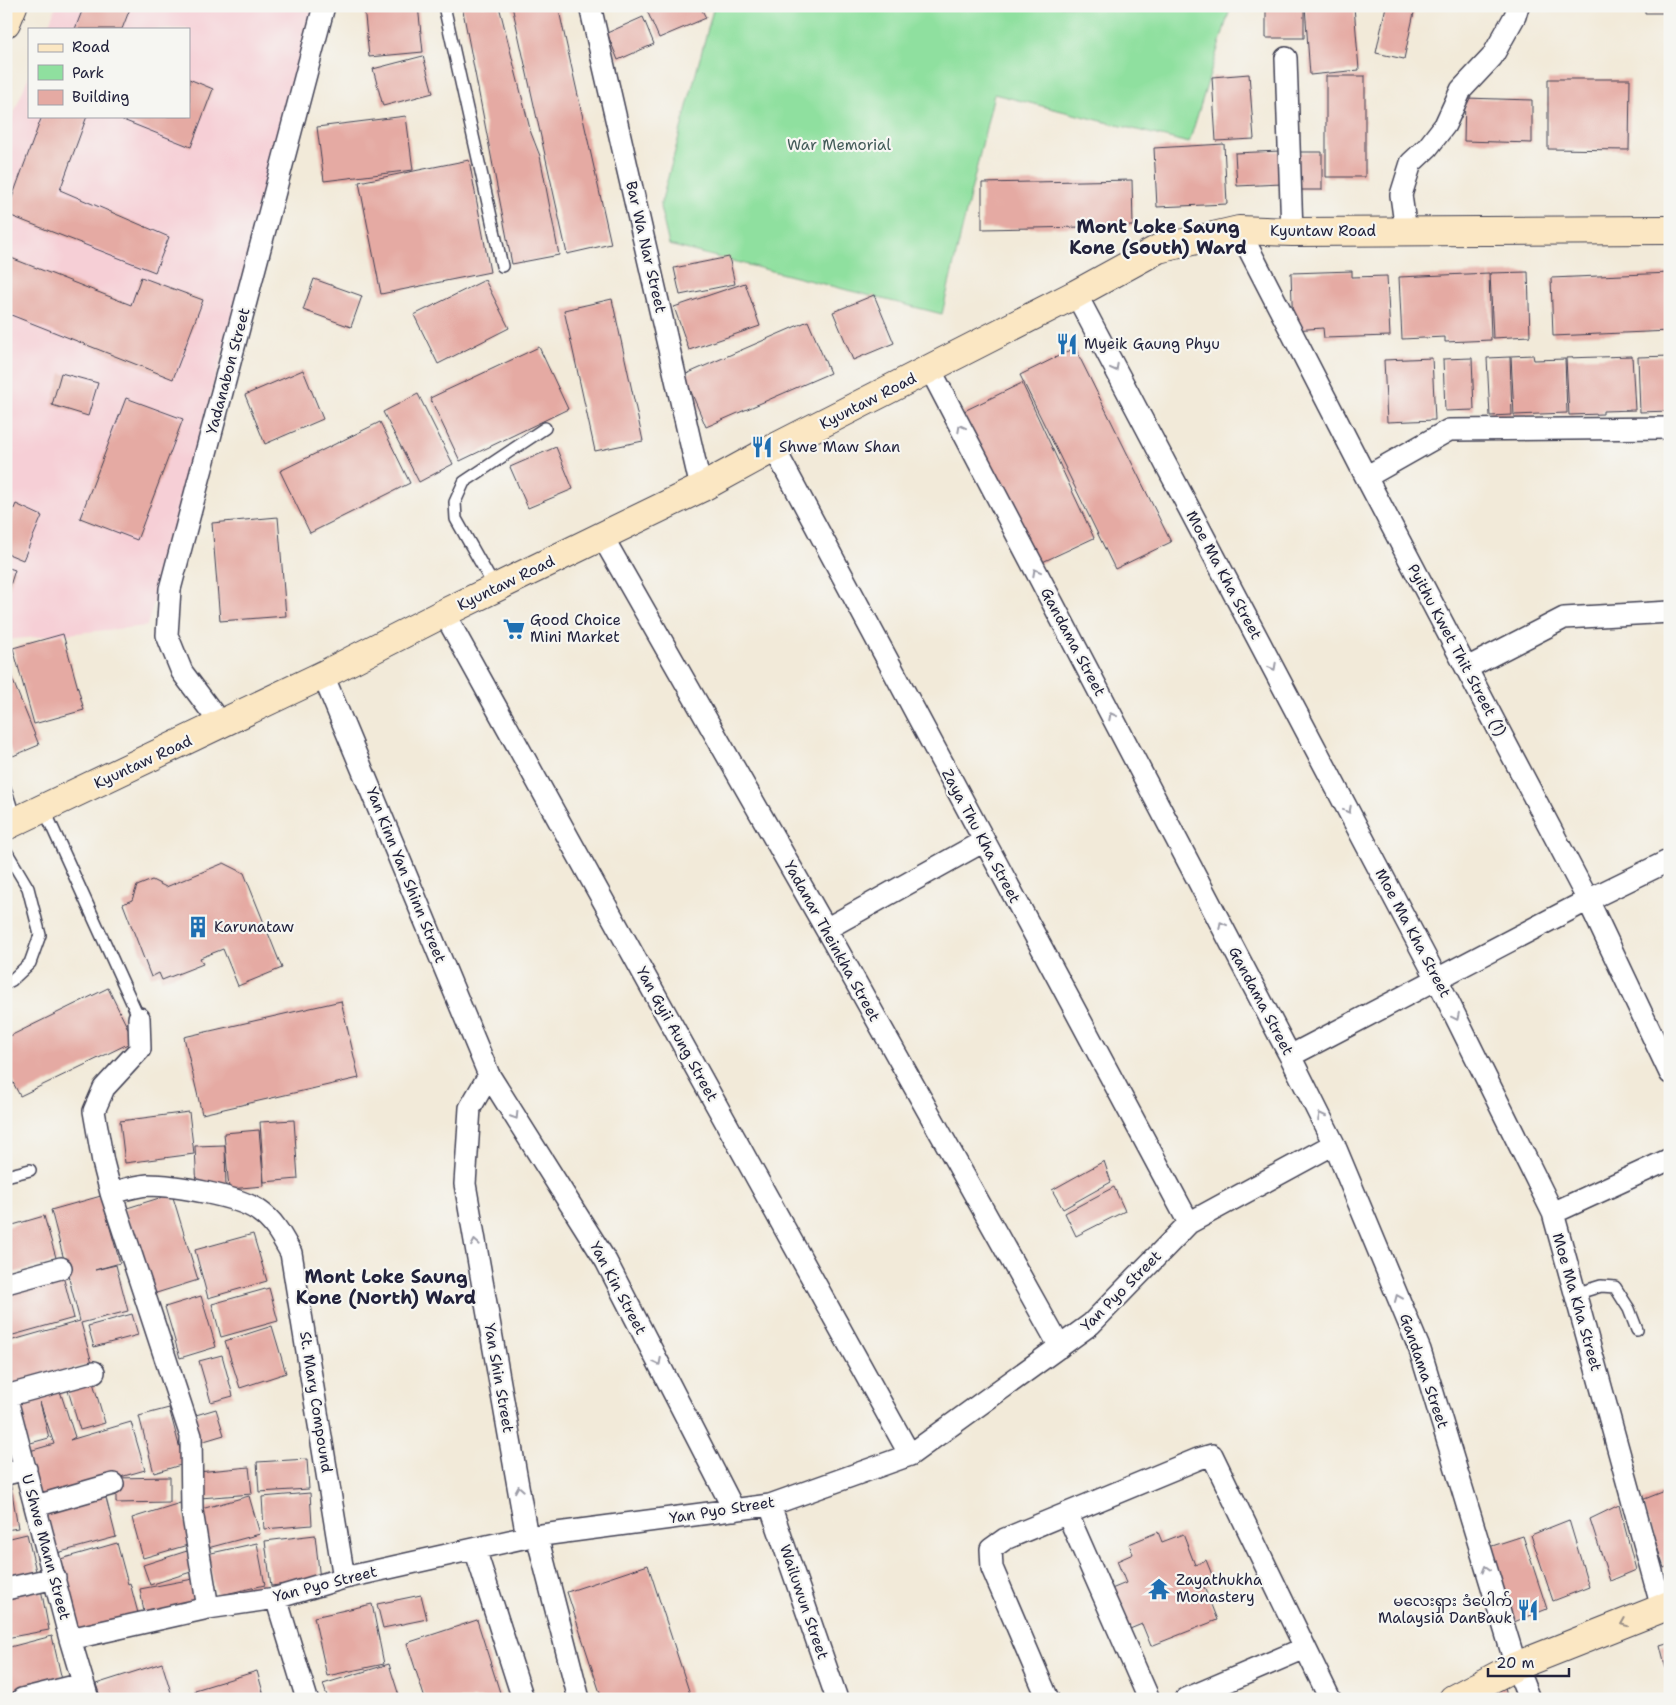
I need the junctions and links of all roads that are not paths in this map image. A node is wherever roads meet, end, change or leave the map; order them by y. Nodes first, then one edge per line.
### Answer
1 (324, 6) edge
2 (444, 6) edge
3 (590, 6) edge
4 (1518, 6) edge
5 (1286, 58) dead end
6 (1239, 230) junction
7 (1670, 230) edge
8 (1406, 231) junction
9 (1292, 232) junction
10 (502, 266) dead end
11 (1076, 294) junction
12 (930, 369) junction
13 (545, 428) dead end
14 (1670, 428) edge
15 (774, 448) junction
16 (1366, 478) junction
17 (702, 488) junction
18 (602, 536) junction
19 (495, 588) junction
20 (1670, 612) edge
21 (444, 613) junction
22 (1467, 668) junction
23 (324, 675) junction
24 (221, 724) junction
25 (6, 790) edge
26 (44, 809) junction
27 (11, 824) edge
28 (984, 841) junction
29 (6, 851) edge
30 (1670, 860) edge
31 (1588, 900) junction
32 (826, 929) junction
33 (1437, 979) junction
34 (6, 983) edge
35 (139, 1018) joint
36 (1290, 1056) junction
37 (1670, 1073) edge
38 (489, 1074) junction
39 (1334, 1144) junction
40 (1670, 1159) edge
41 (30, 1170) dead end
42 (6, 1176) edge
43 (111, 1193) junction
44 (1552, 1213) junction
45 (1189, 1223) junction
46 (61, 1268) dead end
47 (6, 1283) edge
48 (1575, 1294) junction
49 (1637, 1330) dead end
50 (1060, 1347) junction
51 (94, 1372) dead end
52 (6, 1396) edge
53 (910, 1455) junction
54 (16, 1471) edge
55 (113, 1484) dead end
56 (770, 1505) junction
57 (36, 1506) junction
58 (734, 1510) junction
59 (1067, 1513) junction
60 (532, 1536) junction
61 (475, 1549) junction
62 (55, 1578) junction
63 (344, 1578) junction
64 (6, 1589) edge
65 (276, 1598) junction
66 (1666, 1606) edge
67 (208, 1608) junction
68 (70, 1639) junction
69 (1305, 1648) junction
70 (1516, 1666) junction
71 (85, 1692) edge
72 (22, 1699) edge
73 (307, 1699) edge
74 (523, 1699) edge
75 (579, 1699) edge
76 (837, 1699) edge
77 (1048, 1699) edge
78 (1149, 1699) edge
79 (1186, 1699) edge
80 (1330, 1699) edge
81 (1453, 1699) edge
82 (1529, 1699) edge

1 - 24 street, Yadanabon Street
2 - 10 lane
3 - 17 street, Bar Wa Nar Street
4 - 8 street
5 - 9 street
6 - 9 street, Kyuntaw Road
6 - 11 street, Kyuntaw Road
6 - 16 street, Pyithu Kwet Thit Street (1)
7 - 8 street, Kyuntaw Road
8 - 9 street, Kyuntaw Road
11 - 12 street, Kyuntaw Road
11 -> 33 street, Moe Ma Kha Street
12 - 15 street, Kyuntaw Road
36 -> 12 street, Gandama Street
13 - 19 lane
14 - 16 street
15 - 17 street, Kyuntaw Road
15 - 28 street, Zaya Thu Kha Street
16 - 22 street, Pyithu Kwet Thit Street (1)
17 - 18 street, Kyuntaw Road
18 - 19 street, Kyuntaw Road
18 - 32 street, Yadanar Theinkha Street
19 - 21 street, Kyuntaw Road
20 - 22 street
21 - 23 street, Kyuntaw Road
21 - 53 street, Yan Gyii Aung Street
22 - 31 street, Pyithu Kwet Thit Street (1)
23 - 24 street, Kyuntaw Road
23 - 38 street, Yan Kinn Yan Shinn Street
24 - 26 street, Kyuntaw Road
25 - 27 lane
26 - 27 street, Kyuntaw Road
26 - 35 lane
28 - 32 street
28 - 45 street, Zaya Thu Kha Street
29 - 34 lane
30 - 31 street
31 - 33 street
31 - 37 street, Pyithu Kwet Thit Street (1)
32 - 50 street, Yadanar Theinkha Street
33 - 36 street
33 -> 44 street, Moe Ma Kha Street
35 - 43 street
39 -> 36 street, Gandama Street
38 -> 58 street, Yan Kin Street
60 -> 38 street, Yan Shin Street
39 - 45 street, Yan Pyo Street
70 -> 39 street, Gandama Street
40 - 44 street
41 - 42 lane
43 - 63 street, St. Mary Compound
43 - 67 street
44 - 48 street, Moe Ma Kha Street
45 - 50 street, Yan Pyo Street
46 - 47 street
48 - 49 lane
48 - 66 street, Moe Ma Kha Street
50 - 53 street, Yan Pyo Street
51 - 52 street
52 - 54 street, U Shwe Mann Street
53 - 56 street, Yan Pyo Street
54 - 57 street, U Shwe Mann Street
55 - 57 street
56 - 58 street, Yan Pyo Street
56 - 76 street, Wailuwun Street
57 - 62 street, U Shwe Mann Street
58 - 60 street, Yan Pyo Street
59 - 69 street
59 - 77 street
59 - 78 street
60 - 61 street, Yan Pyo Street
60 - 75 street, Yan Shin Street
61 - 63 street, Yan Pyo Street
61 - 74 street
62 - 64 street
62 - 68 street, U Shwe Mann Street
63 - 65 street, Yan Pyo Street
65 - 67 street, Yan Pyo Street
65 - 73 street
66 -> 70 street
67 - 68 street, Yan Pyo Street
68 - 71 street, U Shwe Mann Street
69 - 79 street
69 - 80 street
70 - 81 street
70 - 82 street, Gandama Street
71 - 72 street

